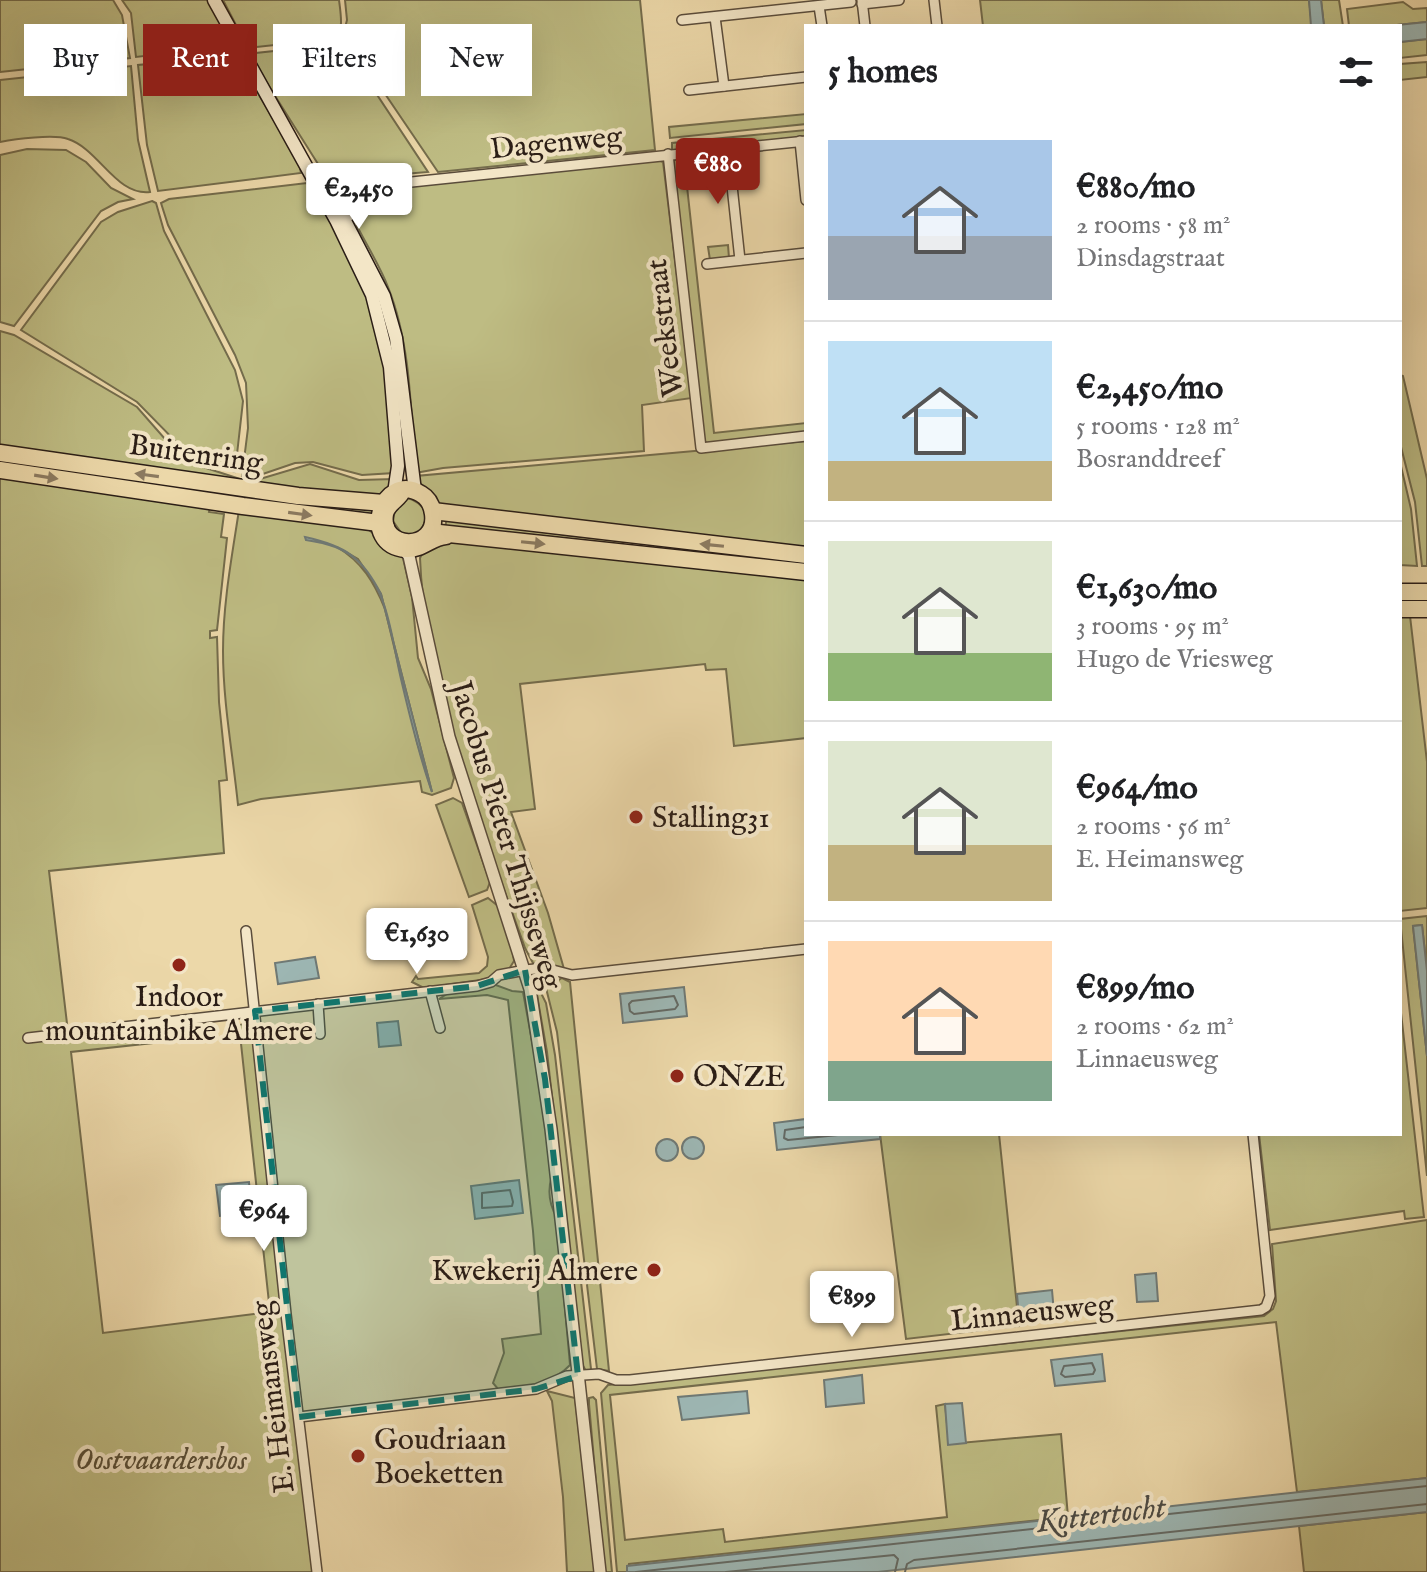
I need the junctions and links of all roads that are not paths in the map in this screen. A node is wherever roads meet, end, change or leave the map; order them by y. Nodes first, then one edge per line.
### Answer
1 (217, 0) edge
2 (899, 0) edge
3 (934, 0) edge
4 (858, 2) edge
5 (819, 6) junction
6 (715, 17) junction
7 (682, 20) dead end
8 (822, 24) edge
9 (864, 24) edge
10 (937, 24) edge
11 (804, 77) edge
12 (724, 86) junction
13 (689, 90) dead end
14 (803, 141) edge
15 (728, 149) junction
16 (668, 154) junction
17 (341, 218) junction
18 (804, 253) edge
19 (740, 260) junction
20 (707, 264) dead end
21 (804, 436) edge
22 (0, 453) edge
23 (0, 470) edge
24 (399, 494) junction
25 (433, 511) junction
26 (382, 527) junction
27 (420, 542) junction
28 (804, 555) edge
29 (804, 572) edge
30 (1402, 592) edge
31 (1427, 592) edge
32 (1402, 609) edge
33 (1427, 609) edge
34 (246, 931) dead end
35 (804, 949) edge
36 (525, 970) junction
37 (430, 991) junction
38 (318, 1004) junction
39 (255, 1011) junction
40 (440, 1028) dead end
41 (320, 1034) dead end
42 (28, 1038) dead end
43 (1253, 1136) edge
44 (578, 1376) junction
45 (299, 1417) junction
46 (317, 1572) edge
47 (600, 1572) edge

1 - 17 main road
2 - 4 street
3 - 10 street
4 - 5 street
4 - 9 street
5 - 6 street
5 - 8 street
6 - 7 street
6 - 12 street
11 - 12 street
12 - 13 street
14 - 15 street, Dagenweg
15 - 16 street, Dagenweg
15 - 19 street
16 - 17 street, Dagenweg
16 - 21 street, Weekstraat
17 - 24 main road
17 - 24 main road
18 - 19 street
19 - 20 street
24 -> 22 highway, Buitenring
23 -> 26 highway, Buitenring
24 - 25 highway
24 - 26 highway
25 - 27 highway
28 -> 25 highway
26 - 27 highway
27 -> 29 highway
27 - 36 street, Jacobus Pieter Thijsseweg
30 - 31 highway
32 - 33 highway
34 - 39 street, E. Heimansweg
35 - 36 street
36 - 37 street
36 - 44 street, Jacobus Pieter Thijsseweg
37 - 38 street
37 - 40 street
38 - 39 street
38 - 41 street
39 - 42 street
39 - 45 street, E. Heimansweg
43 - 44 street, Linnaeusweg
44 - 45 street, Linnaeusweg
44 - 47 street, Jacobus Pieter Thijsseweg
45 - 46 street, E. Heimansweg

